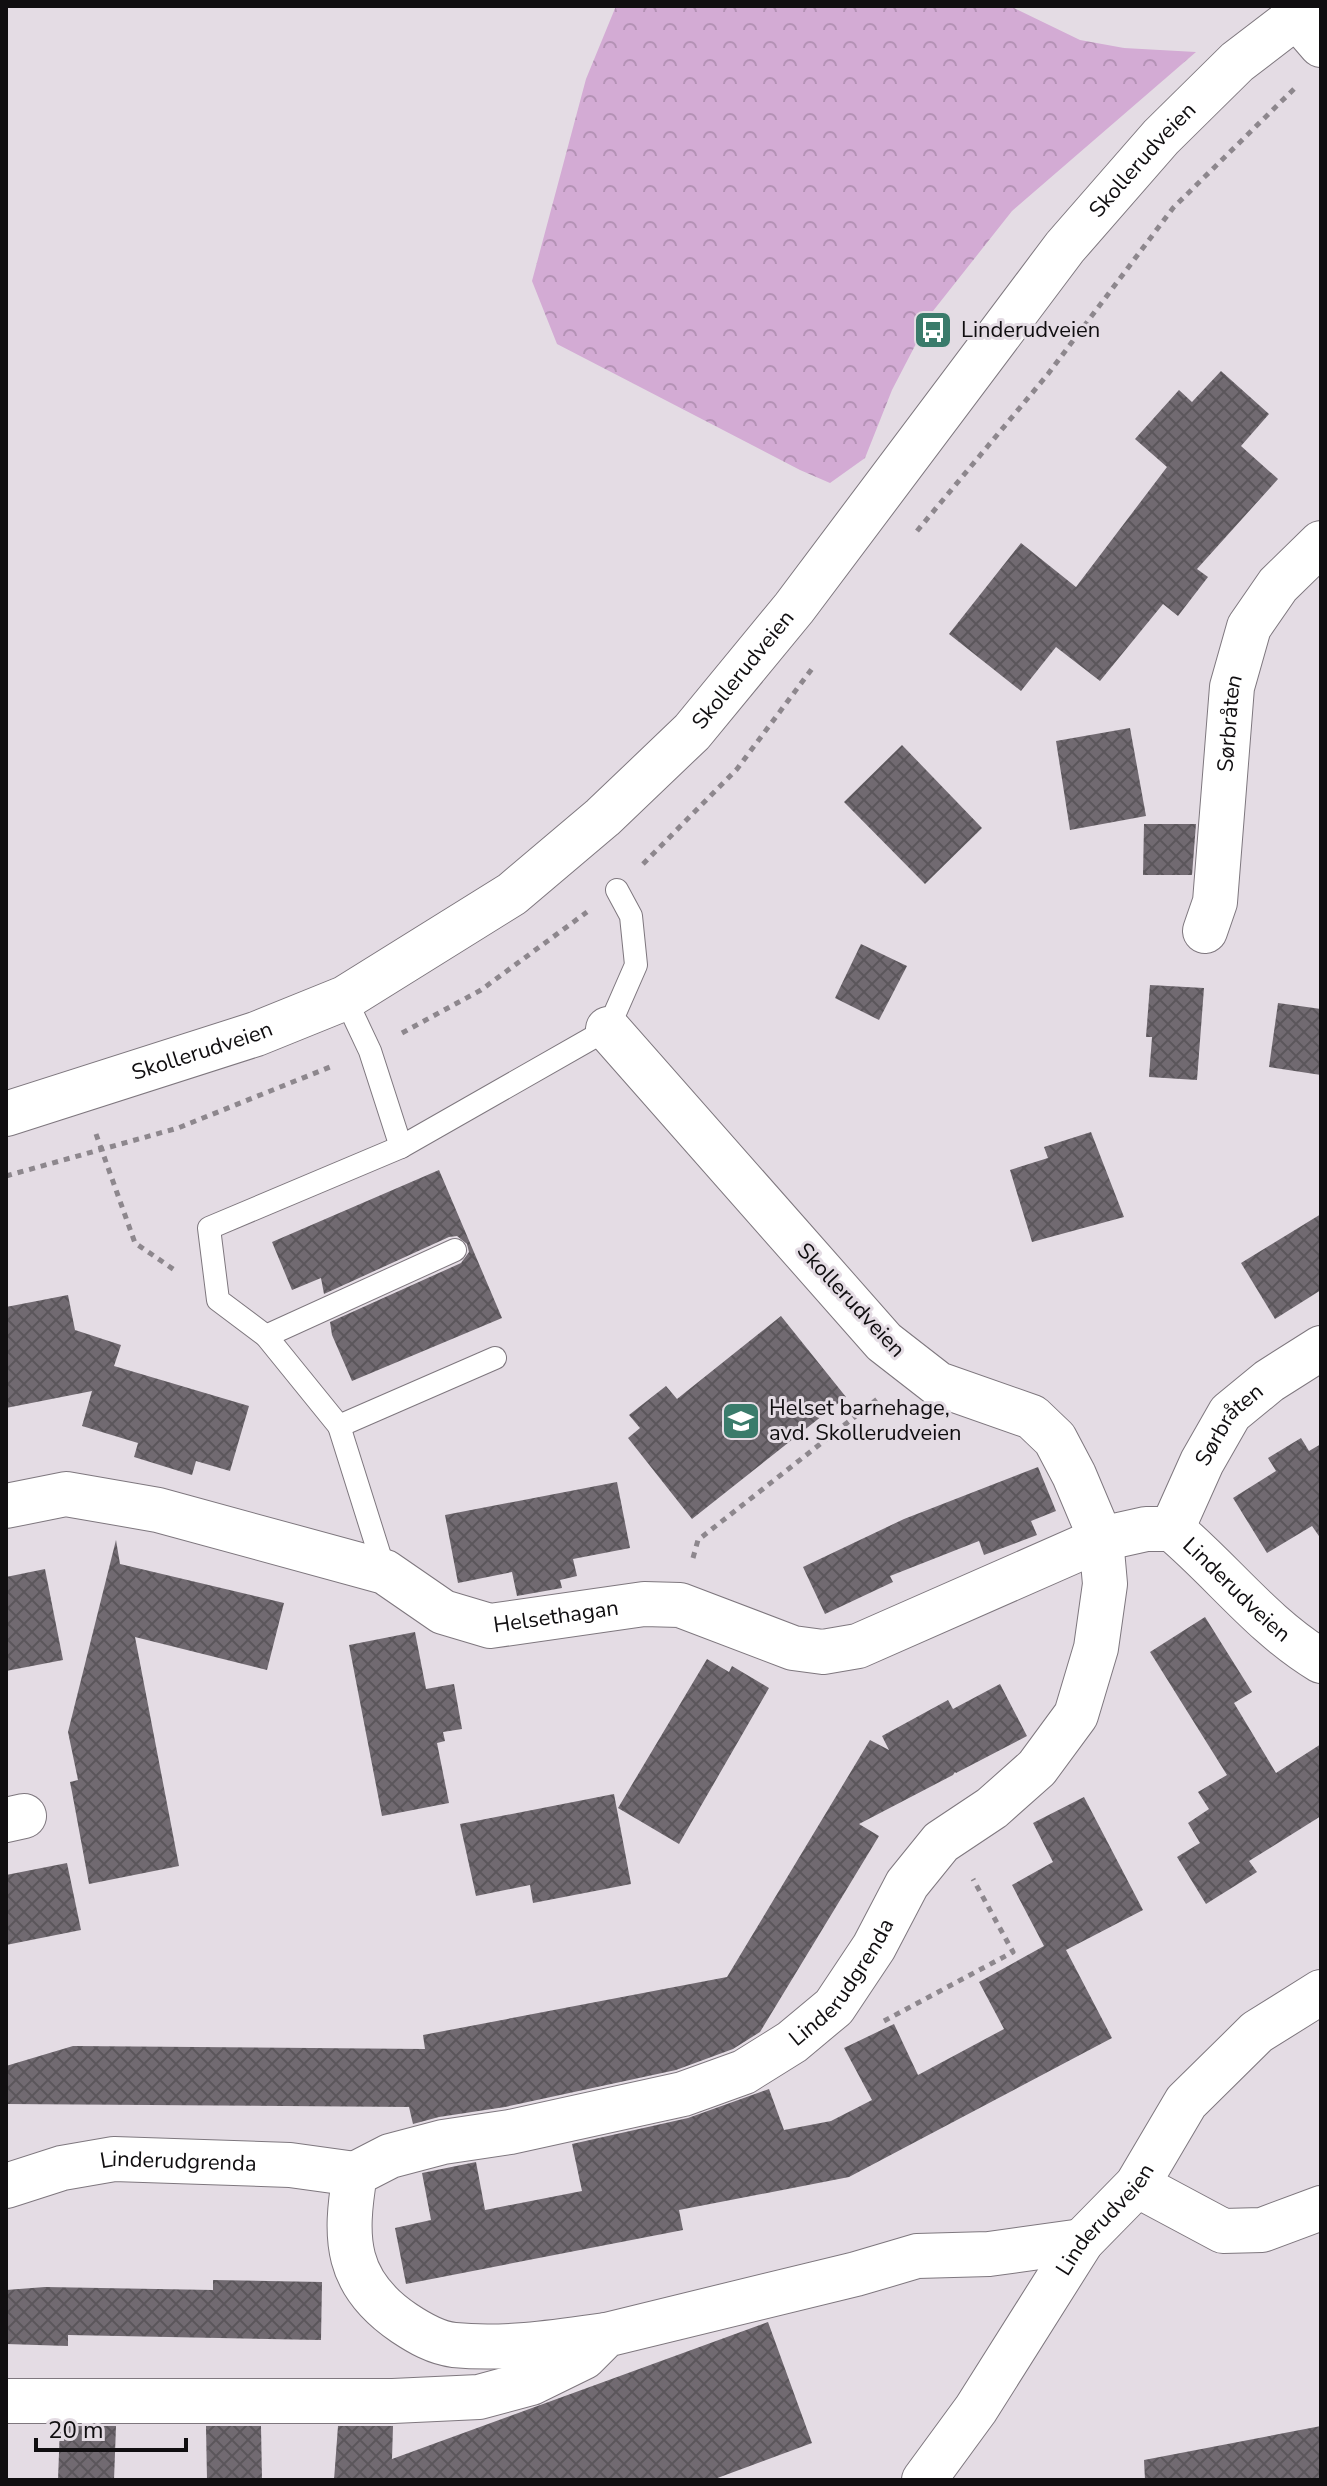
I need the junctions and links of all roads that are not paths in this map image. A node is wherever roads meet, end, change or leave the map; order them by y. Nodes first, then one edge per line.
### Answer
1 (1309, 22) edge
2 (1321, 543) edge
3 (617, 890) dead end
4 (1205, 931) dead end
5 (345, 998) junction
6 (608, 1029) junction
7 (6, 1114) edge
8 (401, 1147) junction
9 (455, 1250) dead end
10 (266, 1336) junction
11 (1321, 1348) edge
12 (495, 1358) dead end
13 (339, 1426) junction
14 (6, 1506) edge
15 (1172, 1529) junction
16 (1101, 1539) junction
17 (385, 1572) junction
18 (1321, 1661) edge
19 (1321, 1992) edge
20 (355, 2174) junction
21 (1137, 2185) junction
22 (6, 2186) edge
23 (1321, 2208) edge
24 (1082, 2241) junction
25 (606, 2335) junction
26 (6, 2401) edge
27 (924, 2480) edge

1 - 5 street, Skollerudveien
2 - 4 street, Sørbråten
3 - 6 lane
5 - 7 street, Skollerudveien
5 - 8 lane
6 - 8 lane
6 - 16 street, Skollerudveien
8 - 10 lane
9 - 10 lane
10 - 13 lane
11 - 15 street, Sørbråten
12 - 13 lane
13 - 17 lane
14 - 17 street, Helsethagan
15 - 16 street, Linderudveien
15 - 18 street, Linderudveien
16 - 17 street, Helsethagan
16 - 20 street, Linderudgrenda
19 - 21 street, Linderudveien
20 - 22 street, Linderudgrenda
20 - 25 street
21 - 23 street
21 - 24 street, Linderudveien
24 - 25 street
24 - 27 street, Linderudveien
25 - 26 street

